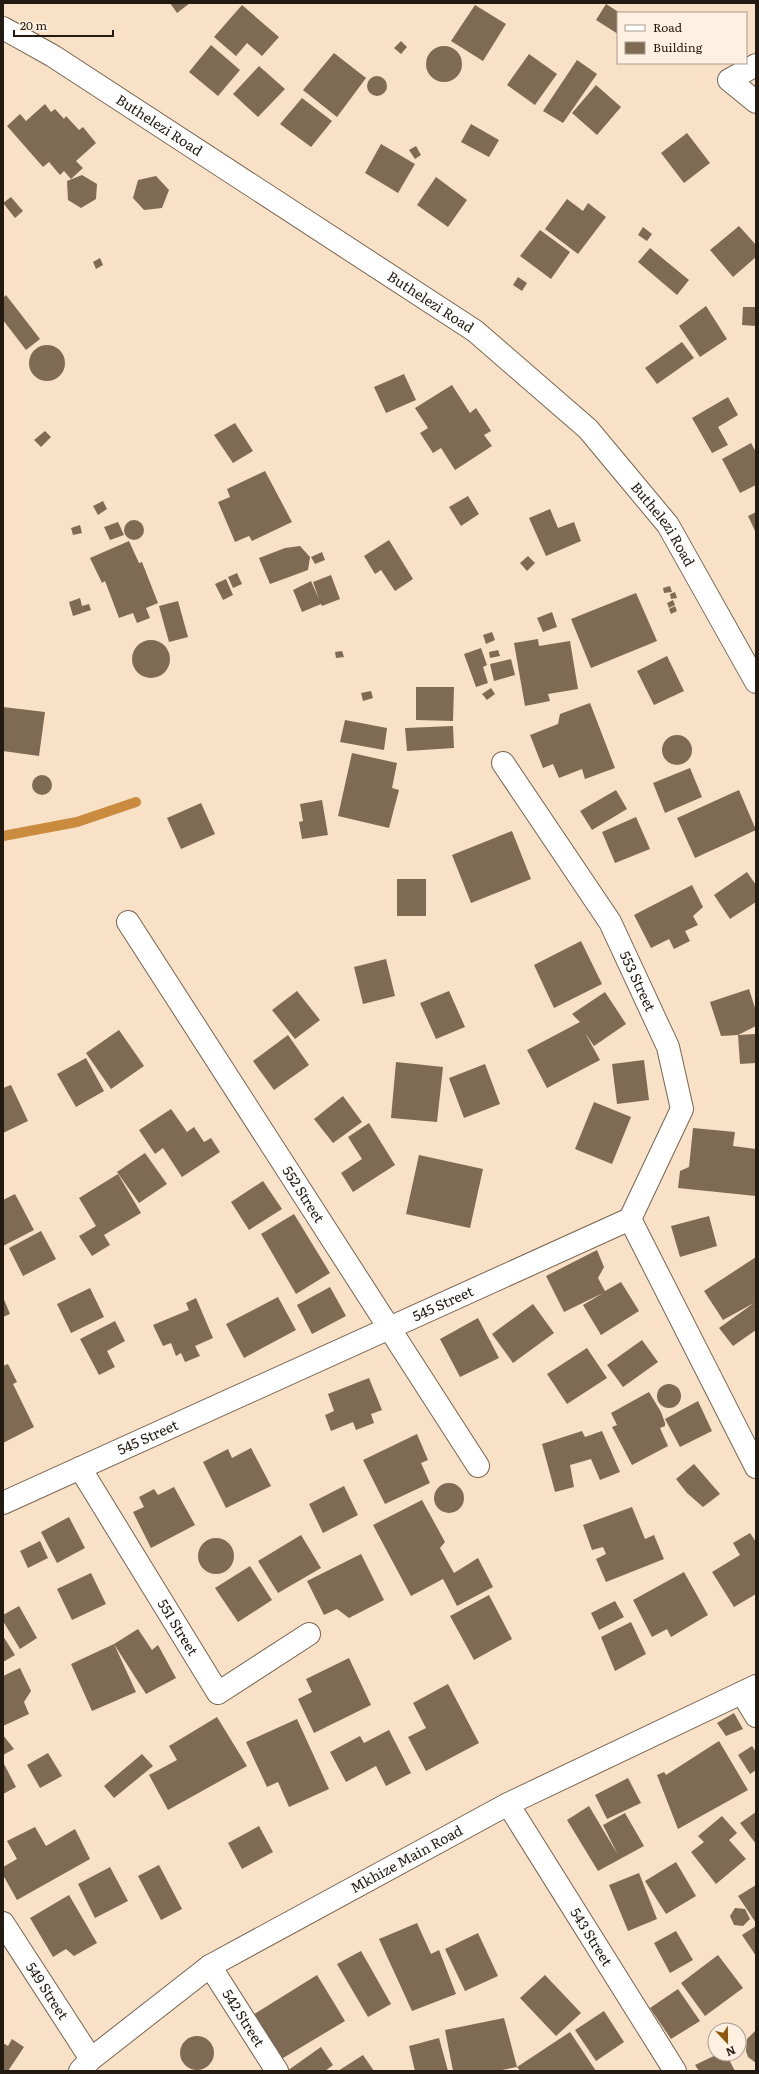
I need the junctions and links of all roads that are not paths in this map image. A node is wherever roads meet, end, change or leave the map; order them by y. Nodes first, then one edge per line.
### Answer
1 (3, 28) edge
2 (756, 65) edge
3 (756, 102) edge
4 (756, 682) edge
5 (503, 763) dead end
6 (128, 922) dead end
7 (630, 1219) junction
8 (390, 1328) junction
9 (478, 1466) dead end
10 (756, 1467) edge
11 (80, 1468) junction
12 (3, 1503) edge
13 (309, 1634) dead end
14 (749, 1689) edge
15 (756, 1716) edge
16 (508, 1804) junction
17 (3, 1923) edge
18 (210, 1966) junction
19 (85, 2065) edge
20 (277, 2071) edge
21 (675, 2071) edge

1 - 4 street, Buthelezi Road
2 - 3 street
5 - 7 street, 553 Street
6 - 8 street, 552 Street
7 - 8 street, 545 Street
7 - 10 street
8 - 9 street, 552 Street
8 - 11 street, 545 Street
11 - 12 street, 545 Street
11 - 13 street, 551 Street
14 - 15 street
14 - 16 street, Mkhize Main Road
16 - 18 street, Mkhize Main Road
16 - 21 street, 543 Street
17 - 19 street, 549 Street
18 - 19 street, Mkhize Main Road
18 - 20 street, 542 Street

